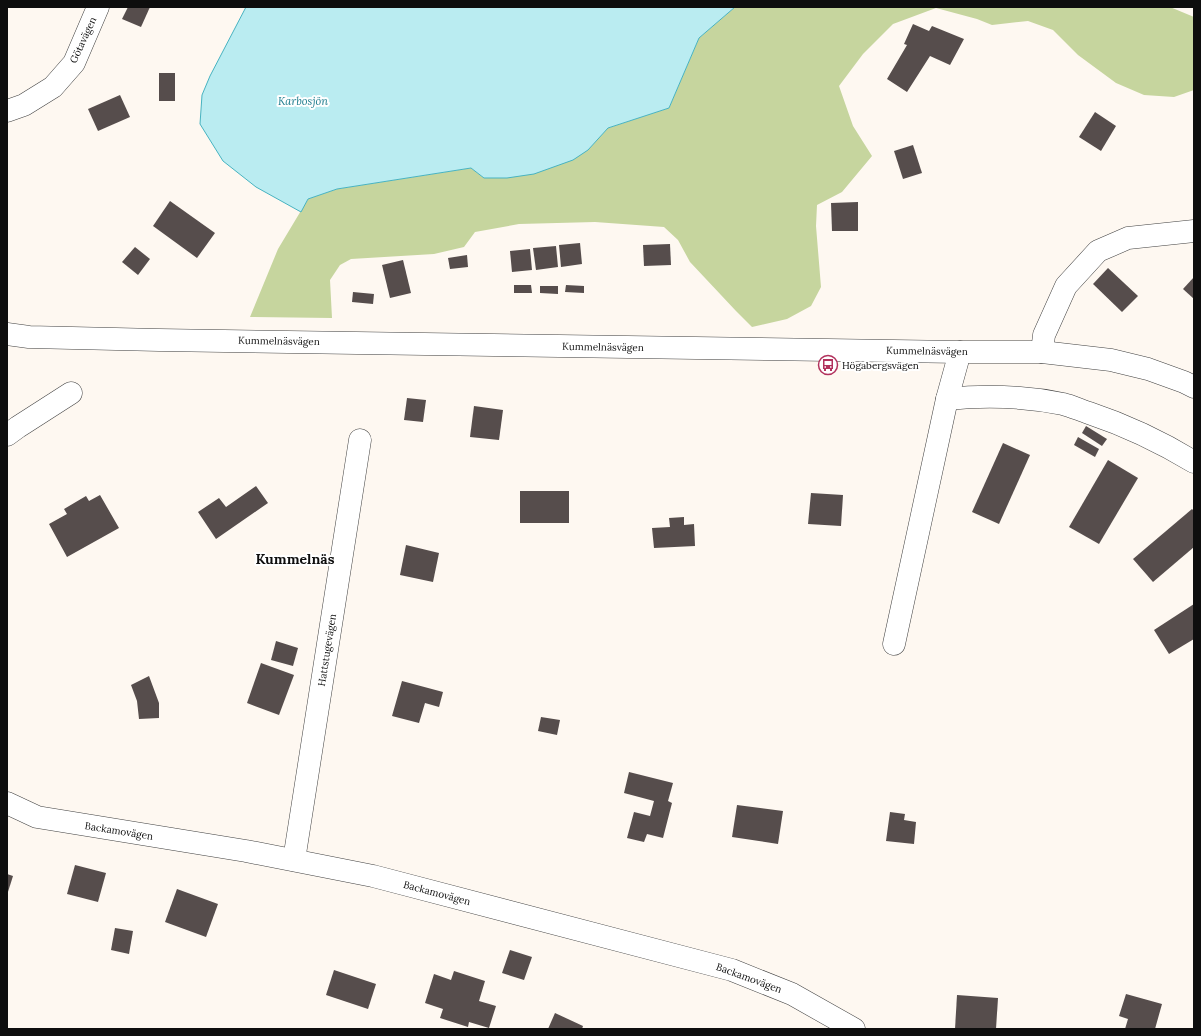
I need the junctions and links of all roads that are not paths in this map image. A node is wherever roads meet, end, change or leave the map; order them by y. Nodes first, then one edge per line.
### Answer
1 (98, 7) edge
2 (7, 111) edge
3 (1194, 231) edge
4 (7, 334) edge
5 (960, 352) junction
6 (1042, 352) junction
7 (1194, 387) edge
8 (71, 393) dead end
9 (947, 399) junction
10 (7, 435) edge
11 (360, 440) dead end
12 (1194, 462) edge
13 (894, 644) dead end
14 (7, 803) edge
15 (294, 860) junction
16 (854, 1029) edge

1 - 2 street, Götavägen
3 - 6 street
4 - 5 street, Kummelnäsvägen
5 - 6 street, Kummelnäsvägen
5 - 9 street
6 - 7 street, Kummelnäsvägen
8 - 10 street
9 - 12 street
9 - 13 street
11 - 15 street, Hattstugevägen
14 - 15 street, Backamovägen
15 - 16 street, Backamovägen

